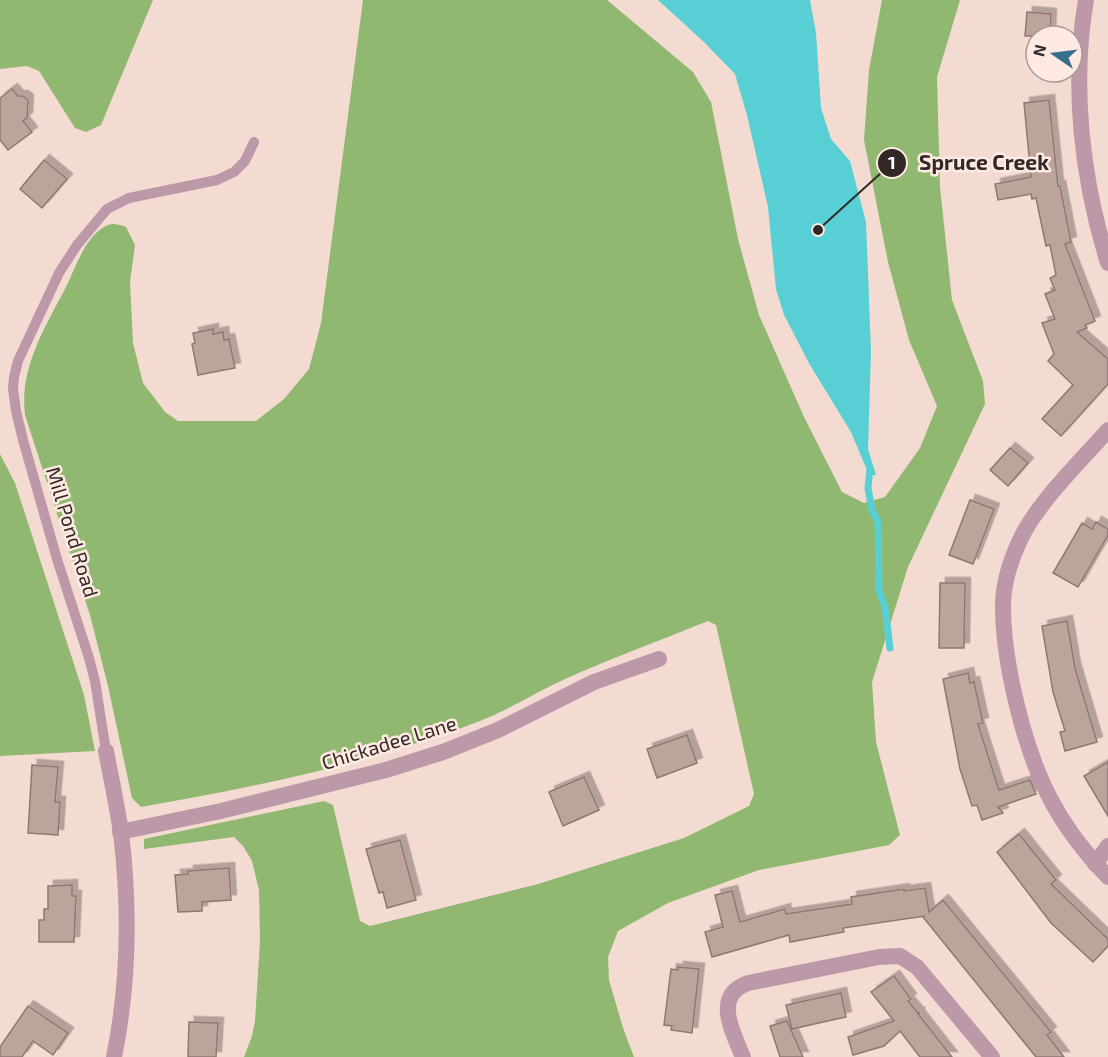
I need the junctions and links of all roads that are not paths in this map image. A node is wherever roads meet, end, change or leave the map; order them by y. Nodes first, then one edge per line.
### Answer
1 (1086, 0) edge
2 (255, 142) dead end
3 (1108, 263) edge
4 (1108, 430) edge
5 (659, 659) dead end
6 (106, 751) joint
7 (120, 832) junction
8 (1108, 846) edge
9 (1095, 864) junction
10 (1108, 877) edge
11 (114, 1057) edge
12 (743, 1057) edge
13 (992, 1057) edge

1 - 3 street
2 - 6 lane, Mill Pond Road
4 - 9 street
5 - 7 street, Chickadee Lane
6 - 7 street, Mill Pond Road
7 - 11 street, Mill Pond Road
8 - 9 street
9 - 10 street
12 - 13 street

